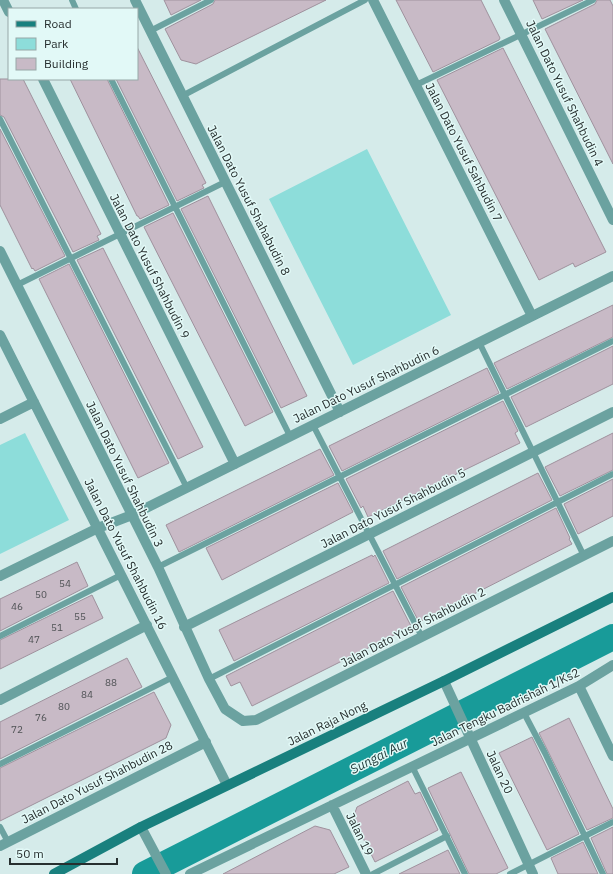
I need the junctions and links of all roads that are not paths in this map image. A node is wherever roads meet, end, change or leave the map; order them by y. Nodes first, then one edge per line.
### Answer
1 (4, 0) edge
2 (134, 0) edge
3 (211, 0) edge
4 (365, 0) edge
5 (373, 0) edge
6 (504, 0) edge
7 (593, 0) edge
8 (0, 2) edge
9 (8, 10) edge
10 (150, 31) junction
11 (521, 35) junction
12 (43, 80) edge
13 (112, 80) edge
14 (416, 85) junction
15 (182, 96) junction
16 (0, 119) edge
17 (225, 182) junction
18 (175, 207) junction
19 (613, 220) edge
20 (120, 234) junction
21 (0, 251) edge
22 (71, 258) junction
23 (613, 276) edge
24 (17, 285) junction
25 (532, 316) junction
26 (0, 335) edge
27 (613, 341) edge
28 (479, 342) junction
29 (3, 347) edge
30 (505, 395) junction
31 (34, 402) junction
32 (340, 412) junction
33 (613, 412) edge
34 (0, 419) edge
35 (313, 425) junction
36 (290, 436) junction
37 (533, 452) junction
38 (235, 464) junction
39 (613, 474) edge
40 (340, 477) junction
41 (187, 488) junction
42 (558, 502) junction
43 (132, 515) junction
44 (98, 528) junction
45 (369, 534) junction
46 (613, 541) edge
47 (584, 556) junction
48 (158, 567) junction
49 (121, 575) junction
50 (0, 576) edge
51 (396, 584) junction
52 (613, 597) edge
53 (147, 625) junction
54 (184, 626) junction
55 (0, 636) edge
56 (422, 637) junction
57 (613, 665) edge
58 (173, 677) junction
59 (209, 679) junction
60 (444, 682) junction
61 (579, 686) junction
62 (0, 700) edge
63 (225, 709) joint
64 (524, 713) junction
65 (470, 738) junction
66 (206, 742) junction
67 (613, 756) edge
68 (0, 764) edge
69 (412, 766) junction
70 (227, 785) junction
71 (332, 805) junction
72 (613, 822) edge
73 (0, 827) edge
74 (142, 828) junction
75 (447, 836) junction
76 (585, 836) junction
77 (4, 844) edge
78 (531, 869) edge
79 (165, 872) edge
80 (365, 873) edge
81 (54, 874) edge
82 (190, 874) edge
83 (465, 874) edge
84 (510, 874) edge
85 (603, 874) edge

1 - 8 street
1 - 9 street
2 - 10 street, Jalan Dato Yusuf Shahabudin 8
3 - 10 lane
4 - 15 lane
5 - 14 street, Jalan Dato Yusuf Sahbudin 7
6 - 11 street, Jalan Dato Yusuf Shahbudin 4
7 - 11 lane
10 - 15 street, Jalan Dato Yusuf Shahabudin 8
11 - 14 lane
11 - 19 street, Jalan Dato Yusuf Shahbudin 4
12 - 20 street, Jalan Dato Yusuf Shahbudin 9
13 - 18 lane
14 - 25 street, Jalan Dato Yusuf Sahbudin 7
15 - 17 street, Jalan Dato Yusuf Shahabudin 8
16 - 22 lane
17 - 18 lane
17 - 32 street, Jalan Dato Yusuf Shahabudin 8
18 - 20 lane
18 - 36 lane
20 - 22 lane
20 - 38 street, Jalan Dato Yusuf Shahbudin 9
21 - 24 street, Jalan Dato Yusuf Shahbudin 3
22 - 24 lane
22 - 41 lane
23 - 25 street, Jalan Dato Yusuf Shahbudin 6
24 - 43 street, Jalan Dato Yusuf Shahbudin 3
25 - 28 street, Jalan Dato Yusuf Shahbudin 6
26 - 29 street, Jalan Dato Yusuf Shahbudin 16
27 - 30 lane
28 - 30 lane
28 - 32 street, Jalan Dato Yusuf Shahbudin 6
29 - 31 street, Jalan Dato Yusuf Shahbudin 16
30 - 37 lane
30 - 40 lane
31 - 34 street
31 - 44 street, Jalan Dato Yusuf Shahbudin 16
32 - 35 street, Jalan Dato Yusuf Shahbudin 6
33 - 37 street, Jalan Dato Yusuf Shahbudin 5
35 - 36 street, Jalan Dato Yusuf Shahbudin 6
35 - 40 lane
36 - 38 street, Jalan Dato Yusuf Shahbudin 6
37 - 42 lane
37 - 45 street, Jalan Dato Yusuf Shahbudin 5
38 - 41 street, Jalan Dato Yusuf Shahbudin 6
39 - 42 lane
40 - 45 lane
40 - 48 lane
41 - 43 street, Jalan Dato Yusuf Shahbudin 6
42 - 47 lane
42 - 51 lane
43 - 44 street, Jalan Dato Yusuf Shahbudin 6
43 - 48 street, Jalan Dato Yusuf Shahbudin 3
44 - 49 street, Jalan Dato Yusuf Shahbudin 16
44 - 50 street, Jalan Dato Yusuf Shahbudin 6
45 - 51 lane
45 - 54 street, Jalan Dato Yusuf Shahbudin 5
46 - 47 street, Jalan Dato Yusof Shahbudin 2
47 - 56 street, Jalan Dato Yusof Shahbudin 2
48 - 54 street, Jalan Dato Yusuf Shahbudin 3
49 - 53 street, Jalan Dato Yusuf Shahbudin 16
49 - 55 lane
51 - 56 lane
51 - 59 lane
52 - 60 main road, Jalan Raja Nong
53 - 58 street, Jalan Dato Yusuf Shahbudin 16
53 - 62 street
54 - 59 street, Jalan Dato Yusuf Shahbudin 3
56 - 63 street, Jalan Dato Yusof Shahbudin 2
57 - 61 street, Jalan Tengku Badrishah 1/Ks2
58 - 66 street, Jalan Dato Yusuf Shahbudin 16
58 - 68 lane
59 - 63 street, Jalan Dato Yusuf Shahbudin 3
60 - 65 street, Jalan 20
60 - 70 main road, Jalan Raja Nong
61 - 64 street, Jalan Tengku Badrishah 1/Ks2
61 - 67 street
64 - 65 street, Jalan Tengku Badrishah 1/Ks2
64 - 76 lane
65 - 69 street, Jalan Tengku Badrishah 1/Ks2
65 - 78 street, Jalan 20
66 - 70 street, Jalan Dato Yusuf Shahbudin 16
66 - 77 street, Jalan Dato Yusuf Shahbudin 28
69 - 71 street, Jalan Tengku Badrishah 1/Ks2
69 - 75 lane
70 - 74 main road, Jalan Raja Nong
71 - 80 street, Jalan 19
71 - 82 street, Jalan Tengku Badrishah 1/Ks2
72 - 76 lane
73 - 77 lane
74 - 79 street
74 - 81 main road, Jalan Raja Nong
75 - 80 lane
75 - 83 lane
76 - 78 lane
76 - 85 lane
78 - 84 lane

